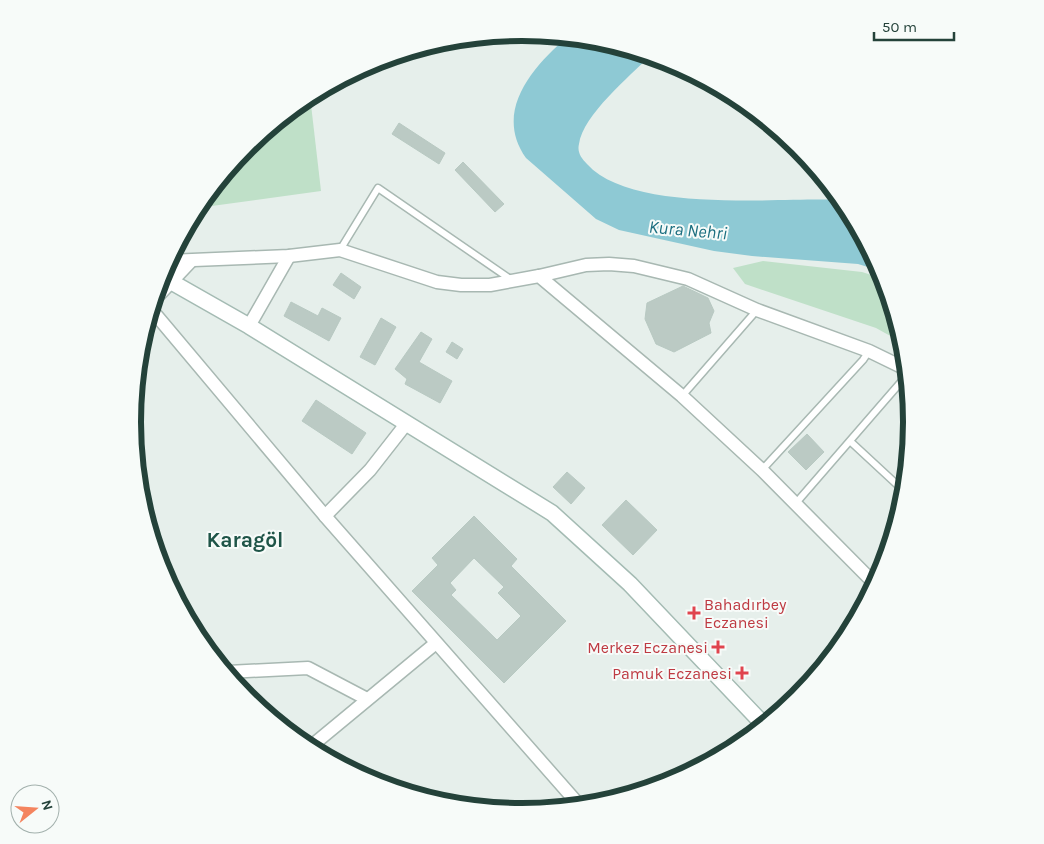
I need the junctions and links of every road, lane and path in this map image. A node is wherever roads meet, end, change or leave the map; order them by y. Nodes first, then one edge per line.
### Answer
1 (340, 250) junction
2 (289, 256) junction
3 (178, 261) edge
4 (191, 261) junction
5 (539, 276) junction
6 (169, 277) edge
7 (168, 281) edge
8 (515, 282) junction
9 (757, 310) junction
10 (156, 315) edge
11 (249, 326) junction
12 (869, 351) junction
13 (898, 365) edge
14 (900, 383) edge
15 (682, 396) junction
16 (406, 424) junction
17 (851, 442) junction
18 (762, 470) junction
19 (897, 485) edge
20 (796, 504) junction
21 (324, 516) junction
22 (869, 578) edge
23 (436, 643) junction
24 (235, 672) edge
25 (367, 700) junction
26 (759, 720) edge
27 (316, 742) edge
28 (574, 799) edge

1 - 2 street
1 - 8 street
1 - 8 lane
2 - 4 street
2 - 11 street
3 - 4 street
4 - 6 street
5 - 8 street
5 - 9 street
5 - 15 street
7 - 11 main road
9 - 12 street
9 - 15 lane
10 - 21 street
11 - 16 main road
12 - 13 street
12 - 18 lane
14 - 17 lane
15 - 18 street
16 - 21 street
16 - 26 main road
17 - 19 lane
17 - 20 lane
18 - 20 street
20 - 22 street
21 - 23 street
23 - 25 street
23 - 28 street
24 - 25 street
25 - 27 street

